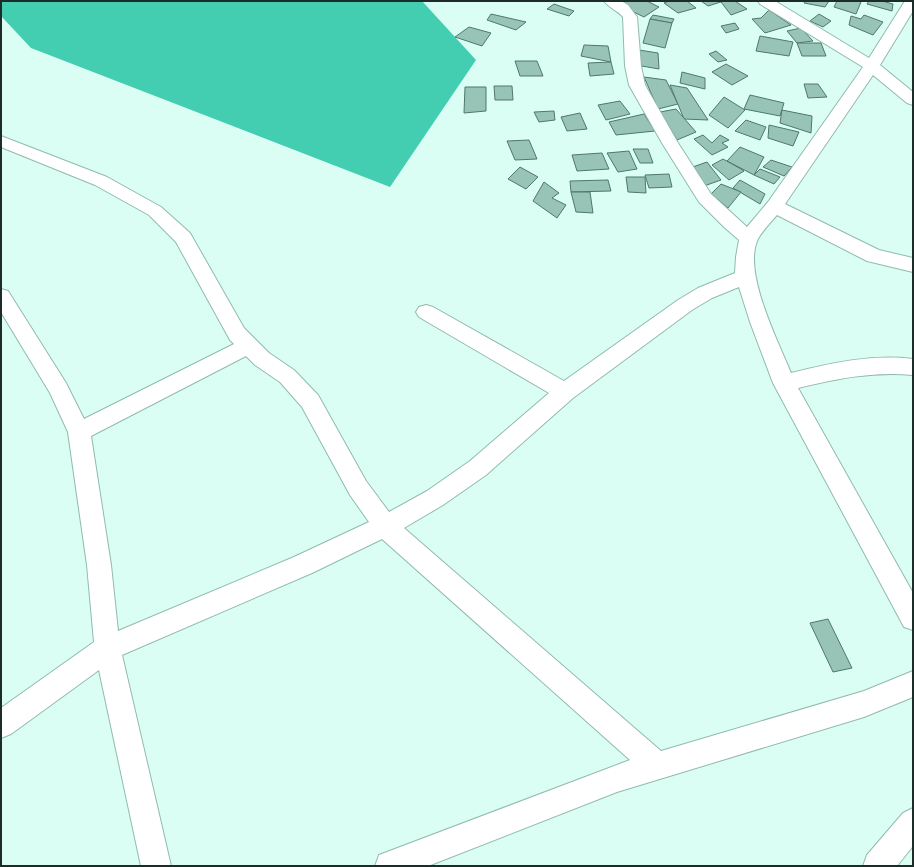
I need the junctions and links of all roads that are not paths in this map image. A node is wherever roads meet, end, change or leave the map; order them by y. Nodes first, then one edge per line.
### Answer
1 (612, 1) edge
2 (765, 1) edge
3 (912, 1) edge
4 (872, 66) junction
5 (913, 100) edge
6 (1, 141) edge
7 (774, 206) junction
8 (749, 238) junction
9 (913, 265) edge
10 (745, 278) junction
11 (1, 296) edge
12 (426, 312) dead end
13 (248, 346) junction
14 (913, 367) edge
15 (784, 384) junction
16 (565, 392) junction
17 (79, 432) junction
18 (385, 526) junction
19 (913, 618) edge
20 (107, 648) junction
21 (913, 684) edge
22 (1, 724) edge
23 (656, 764) junction
24 (913, 823) edge
25 (156, 866) edge
26 (390, 866) edge
27 (878, 866) edge

1 - 8 street
2 - 4 street
3 - 4 street
4 - 5 street
4 - 7 street
6 - 13 street
7 - 8 street
7 - 9 street
8 - 10 street
10 - 15 street
10 - 16 street
11 - 17 street
12 - 16 street
13 - 17 street
13 - 18 street
14 - 15 street
15 - 19 street
16 - 18 street
17 - 20 street
18 - 20 street
18 - 23 street
20 - 22 street
20 - 25 street
21 - 23 street
23 - 26 street
24 - 27 street

